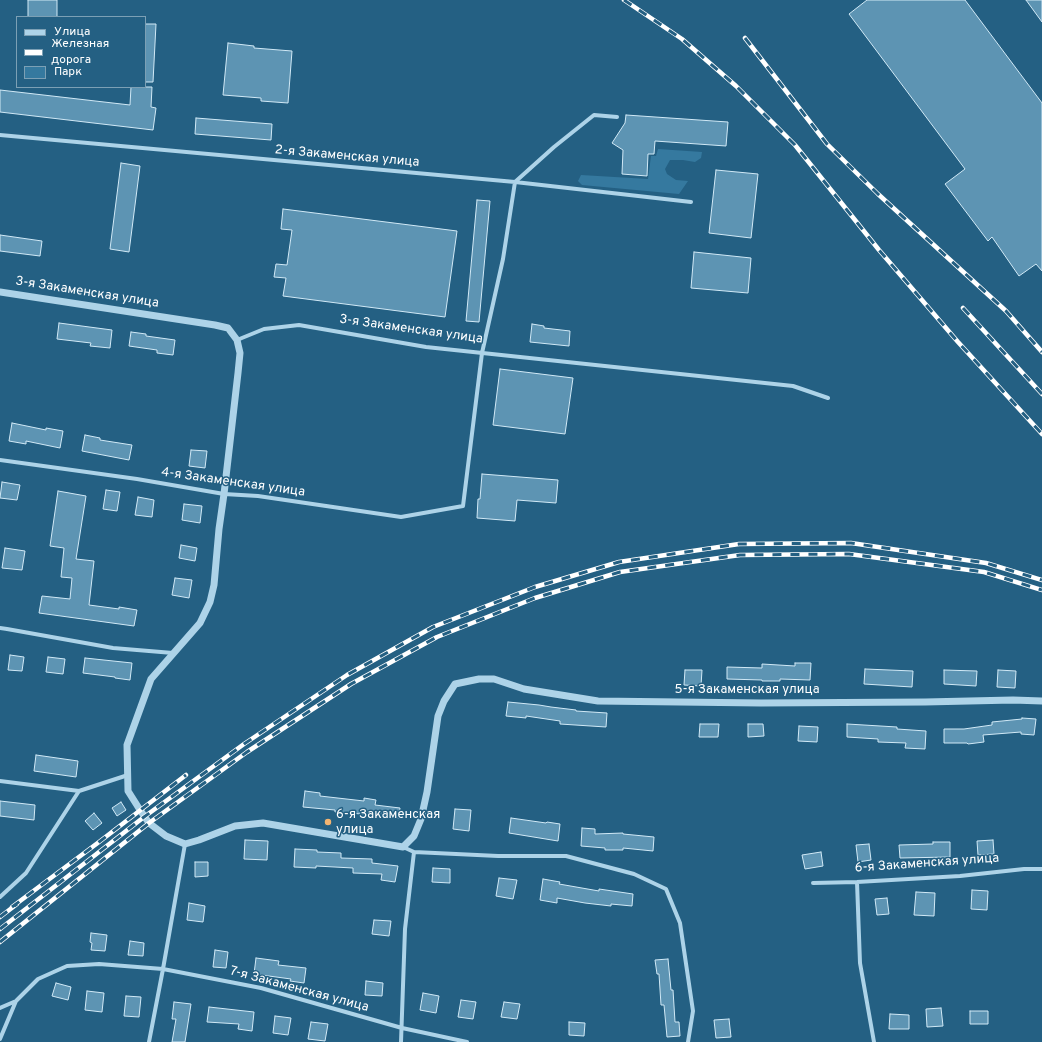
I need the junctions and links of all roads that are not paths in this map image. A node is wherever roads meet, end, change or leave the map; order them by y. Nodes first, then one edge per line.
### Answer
1 (617, 117) dead end
2 (0, 135) edge
3 (515, 182) junction
4 (691, 202) dead end
5 (0, 292) edge
6 (237, 340) junction
7 (482, 353) junction
8 (828, 398) dead end
9 (0, 460) edge
10 (224, 494) junction
11 (0, 628) edge
12 (173, 653) junction
13 (1042, 701) edge
14 (128, 775) junction
15 (0, 781) edge
16 (79, 791) junction
17 (185, 844) junction
18 (403, 847) junction
19 (414, 852) junction
20 (1042, 869) edge
21 (857, 882) junction
22 (814, 883) dead end
23 (0, 897) edge
24 (163, 969) junction
25 (16, 1001) junction
26 (0, 1008) edge
27 (402, 1028) junction
28 (0, 1039) edge
29 (149, 1042) edge
30 (401, 1042) edge
31 (467, 1042) edge
32 (688, 1042) edge
33 (874, 1042) edge

1 - 3 street
2 - 3 street, 2-я Закаменская улица
3 - 4 street, 2-я Закаменская улица
3 - 7 street
5 - 6 street, 3-я Закаменская улица
6 - 7 street, 3-я Закаменская улица
6 - 10 street
7 - 8 street, 3-я Закаменская улица
7 - 10 street, 4-я Закаменская улица
9 - 10 street, 4-я Закаменская улица
10 - 12 street
11 - 12 street
12 - 14 street
13 - 18 street, 5-я Закаменская улица
14 - 16 street
14 - 17 street
15 - 16 street
16 - 23 street
17 - 18 street
17 - 24 street
18 - 19 street
19 - 27 street
19 - 32 street
20 - 21 street, 6-я Закаменская улица
21 - 22 street, 6-я Закаменская улица
21 - 33 street
24 - 25 street, 7-я Закаменская улица
24 - 27 street, 7-я Закаменская улица
24 - 29 street
25 - 26 street
25 - 28 street
27 - 30 street
27 - 31 street, 7-я Закаменская улица

